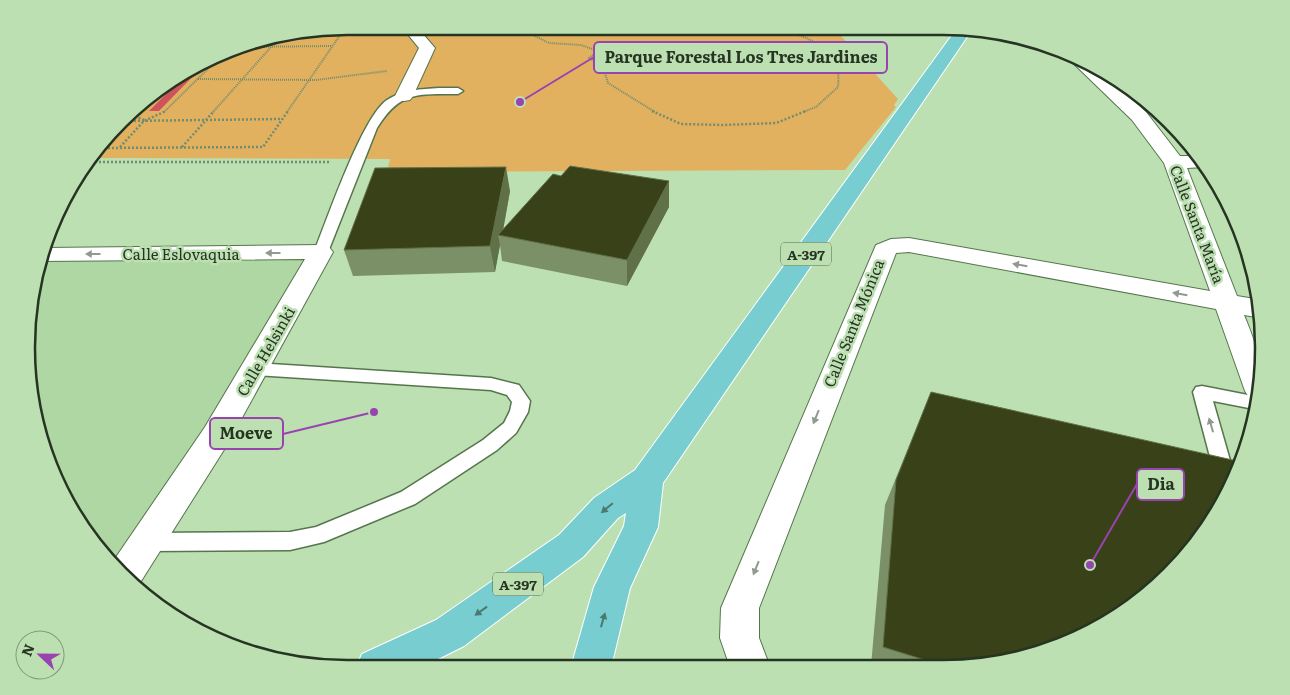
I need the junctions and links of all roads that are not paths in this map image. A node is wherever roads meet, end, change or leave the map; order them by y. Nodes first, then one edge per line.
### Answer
1 (416, 35) edge
2 (960, 36) edge
3 (1095, 75) edge
4 (458, 91) dead end
5 (404, 96) junction
6 (1157, 139) junction
7 (1176, 140) edge
8 (1174, 162) junction
9 (1194, 162) edge
10 (321, 252) junction
11 (50, 254) edge
12 (1228, 303) junction
13 (1252, 307) edge
14 (255, 368) junction
15 (1253, 373) edge
16 (1250, 402) edge
17 (1224, 472) edge
18 (646, 480) junction
19 (147, 542) junction
20 (129, 570) edge
21 (393, 660) edge
22 (593, 660) edge
23 (747, 660) edge

1 - 5 street
2 - 18 main road, A-397
3 - 6 street, Calle Santa María
4 - 5 lane
5 - 10 lane
6 - 7 street
6 - 8 street, Calle Santa María
8 - 9 street
8 - 12 street, Calle Santa María
10 -> 11 street, Calle Eslovaquia
10 - 14 street, Calle Helsinki
12 - 13 street, Calle Santa Mónica
12 - 15 street, Calle Santa María
12 -> 23 street, Calle Santa Mónica
14 - 19 street, Calle Helsinki
14 - 19 lane
17 -> 16 lane
18 -> 21 main road, A-397
22 -> 18 main road, A-397
19 - 20 street, Calle Helsinki

